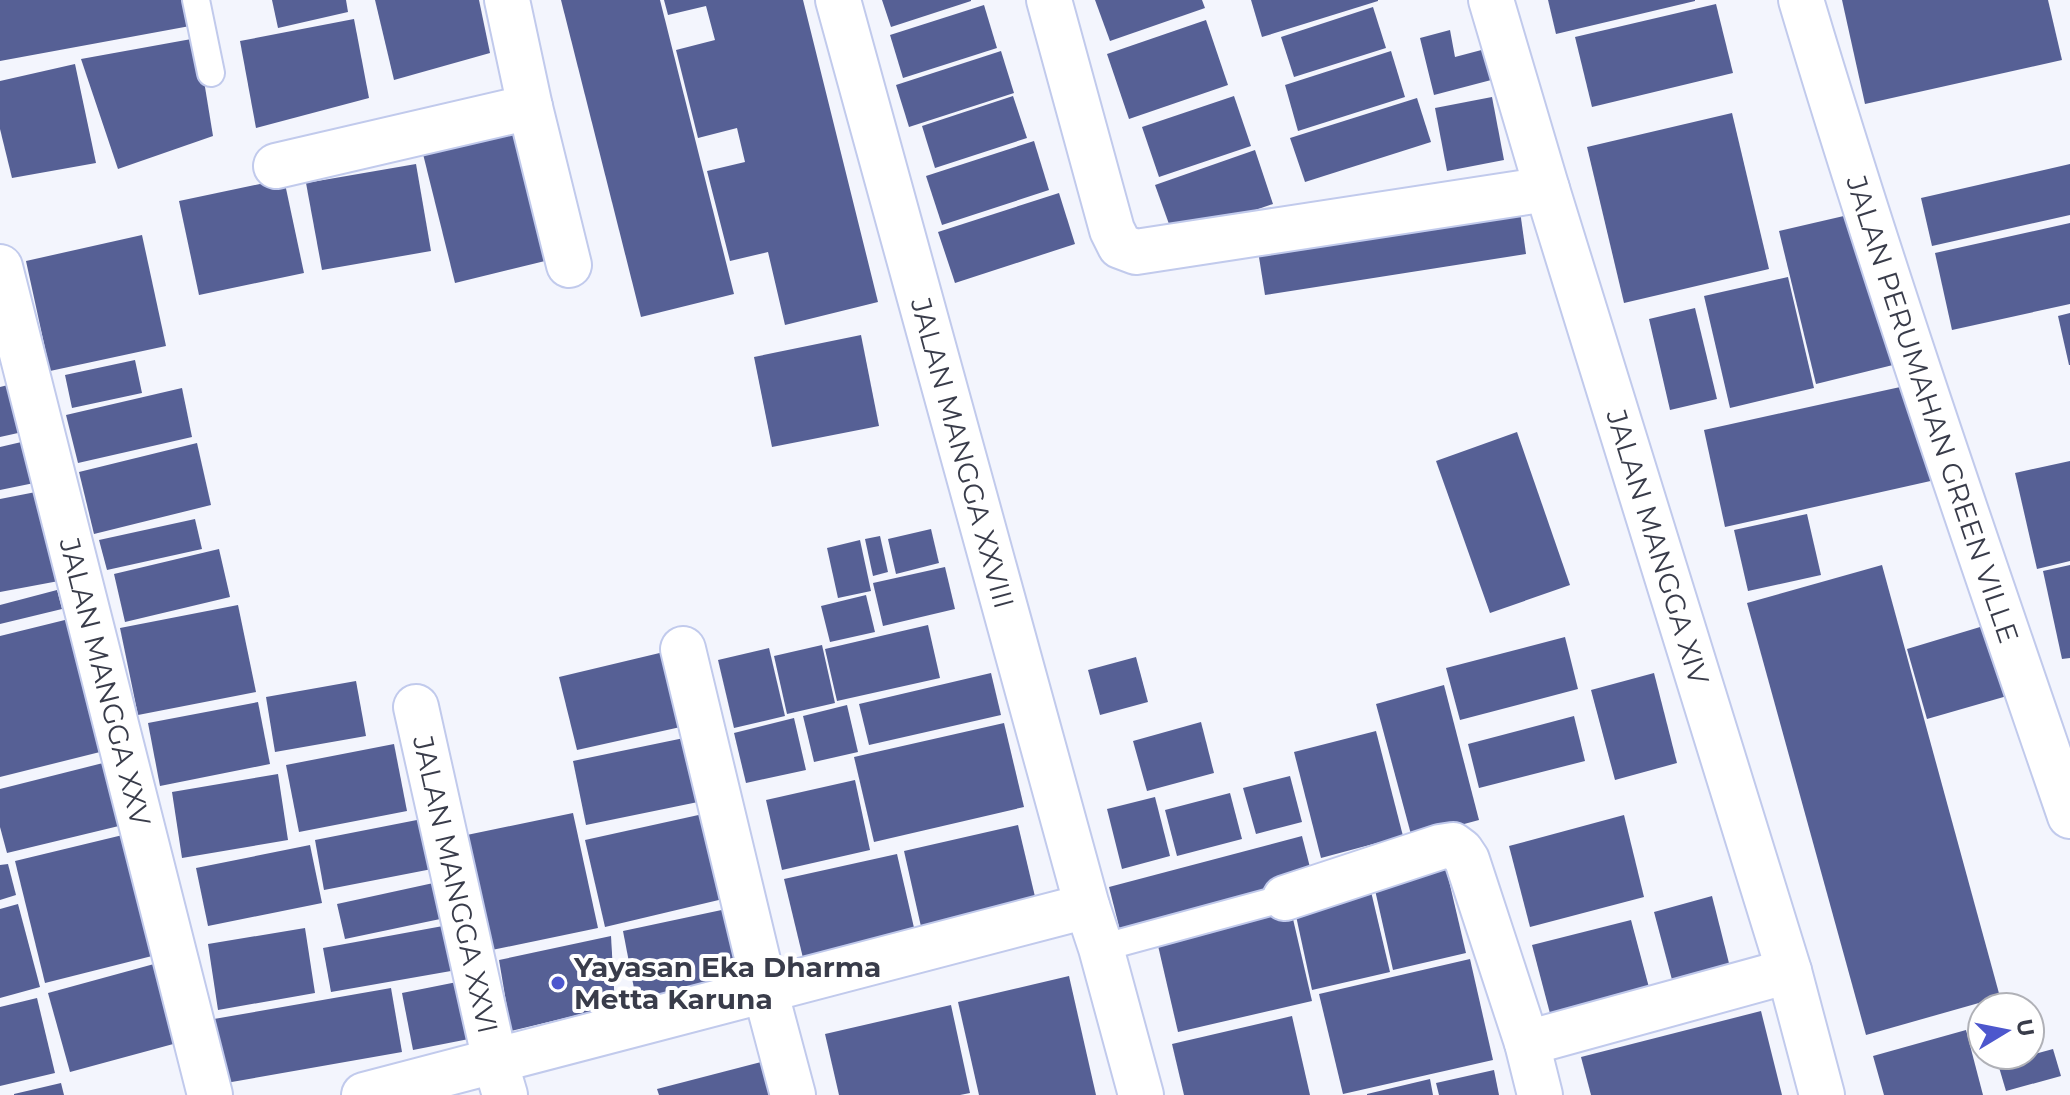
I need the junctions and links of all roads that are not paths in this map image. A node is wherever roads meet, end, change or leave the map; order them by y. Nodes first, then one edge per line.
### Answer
1 (196, 0) edge
2 (507, 0) edge
3 (838, 0) edge
4 (1049, 0) edge
5 (1491, 0) edge
6 (1801, 0) edge
7 (211, 73) dead end
8 (530, 107) junction
9 (276, 166) dead end
10 (1547, 189) junction
11 (569, 265) dead end
12 (0, 267) edge
13 (683, 649) dead end
14 (416, 707) dead end
15 (2070, 816) edge
16 (1285, 898) joint
17 (1087, 906) junction
18 (1101, 948) junction
19 (1789, 971) junction
20 (765, 990) junction
21 (1527, 1043) junction
22 (500, 1078) edge
23 (210, 1095) edge
24 (364, 1095) edge
25 (793, 1095) edge
26 (1141, 1095) edge
27 (1540, 1095) edge
28 (1822, 1095) edge

1 - 7 lane
2 - 8 street
3 - 17 street, JALAN MANGGA XXVIII
4 - 10 street
5 - 10 street, JALAN MANGGA XIV
6 - 15 street, JALAN PERUMAHAN GREEN VILLE
8 - 9 street
8 - 11 street
10 - 19 street, JALAN MANGGA XIV
12 - 23 street, JALAN MANGGA XXV
13 - 20 street
14 - 22 street, JALAN MANGGA XXVI
16 - 18 lane
16 - 21 street
17 - 18 street, JALAN MANGGA XXVIII
17 - 20 street
18 - 26 street, JALAN MANGGA XXVIII
19 - 21 street
19 - 28 street, JALAN MANGGA XIV
20 - 22 street
20 - 25 street
21 - 27 street
22 - 24 street

